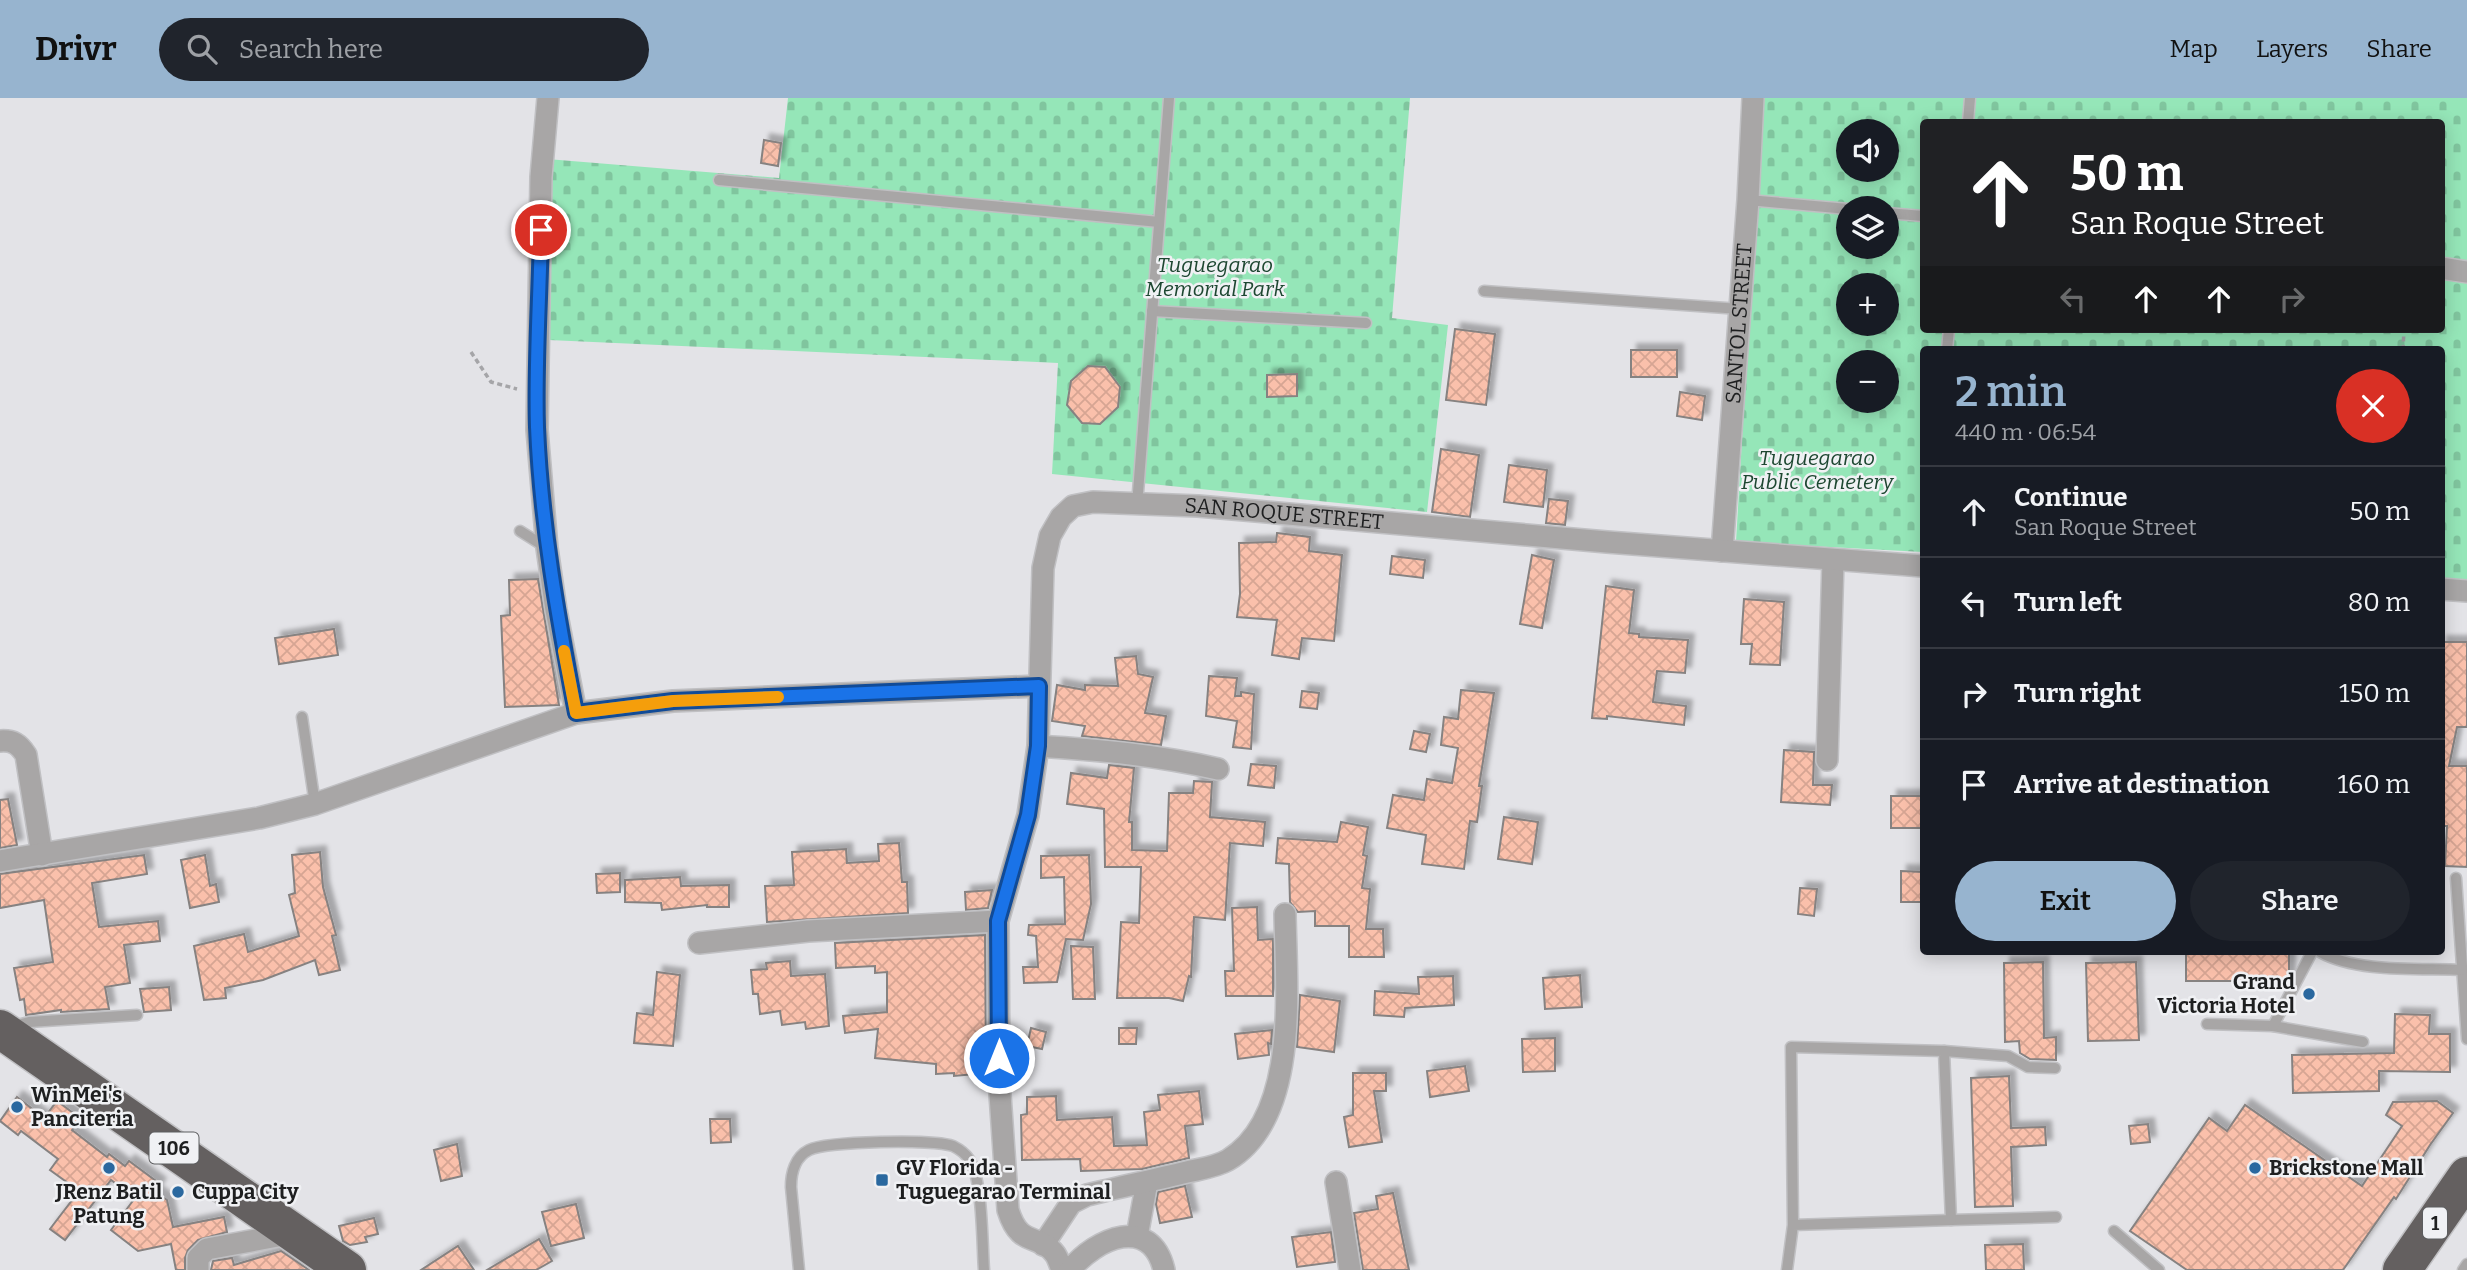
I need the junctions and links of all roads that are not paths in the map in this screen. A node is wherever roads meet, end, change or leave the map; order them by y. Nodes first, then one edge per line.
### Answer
1 (548, 98) edge
2 (1169, 98) edge
3 (1753, 98) edge
4 (1970, 98) edge
5 (1968, 119) edge
6 (719, 180) dead end
7 (1748, 200) junction
8 (1836, 208) edge
9 (1899, 214) edge
10 (1920, 216) edge
11 (1159, 222) junction
12 (2445, 269) edge
13 (2467, 272) edge
14 (1484, 291) dead end
15 (1740, 309) junction
16 (1153, 311) junction
17 (1366, 323) dead end
18 (1137, 505) junction
19 (520, 531) dead end
20 (547, 548) junction
21 (1722, 551) junction
22 (1833, 561) junction
23 (1920, 566) edge
24 (2445, 589) edge
25 (2467, 591) edge
26 (1039, 686) junction
27 (576, 713) junction
28 (302, 717) dead end
29 (0, 741) edge
30 (1038, 746) junction
31 (1827, 760) dead end
32 (1218, 769) dead end
33 (315, 804) junction
34 (42, 855) junction
35 (0, 861) edge
36 (2456, 878) dead end
37 (1285, 914) dead end
38 (998, 921) junction
39 (699, 943) dead end
40 (2310, 955) edge
41 (2325, 955) edge
42 (2462, 970) junction
43 (137, 1015) dead end
44 (2207, 1024) dead end
45 (2273, 1026) junction
46 (1, 1029) edge
47 (2467, 1039) edge
48 (2363, 1042) dead end
49 (1944, 1051) junction
50 (2055, 1068) dead end
51 (2467, 1177) edge
52 (1147, 1182) junction
53 (1336, 1182) dead end
54 (2056, 1217) dead end
55 (1951, 1220) junction
56 (1793, 1225) junction
57 (2114, 1231) dead end
58 (293, 1233) junction
59 (1138, 1236) junction
60 (1043, 1245) junction
61 (2467, 1264) edge
62 (198, 1270) edge
63 (347, 1270) edge
64 (799, 1270) edge
65 (984, 1270) edge
66 (1062, 1270) edge
67 (1070, 1270) edge
68 (1164, 1270) edge
69 (1350, 1270) edge
70 (1787, 1270) edge
71 (2159, 1270) edge
72 (2402, 1270) edge
73 (2463, 1270) edge

1 - 20 street
2 - 11 lane
3 - 7 street, SANTOL STREET
4 - 5 lane
6 - 11 lane
7 - 8 lane
7 - 15 street, SANTOL STREET
9 - 10 lane
11 - 16 lane
12 - 13 street
14 - 15 lane
15 - 21 street, SANTOL STREET
16 - 17 lane
16 - 18 lane
18 - 21 street, SAN ROQUE STREET
18 - 26 street, SAN ROQUE STREET
19 - 20 lane
20 - 27 street
21 - 22 street, SAN ROQUE STREET
22 - 23 street, SAN ROQUE STREET
22 - 31 street
24 - 25 street
26 - 27 street
26 - 30 street, SAN ROQUE STREET
27 - 33 street
28 - 33 lane
29 - 34 street
30 - 32 street
30 - 38 street, SAN ROQUE STREET
33 - 34 street
34 - 35 street
36 - 42 lane
37 - 52 street
38 - 39 street
38 - 60 street, SAN ROQUE STREET
40 - 45 lane
41 - 42 lane
42 - 47 lane
43 - 46 lane
44 - 45 lane
45 - 48 lane
46 - 58 highway, 106
49 - 50 lane
49 - 55 lane
49 - 56 lane
51 - 72 highway, 1
52 - 59 street
52 - 60 street
53 - 69 street
54 - 55 lane
55 - 56 lane
56 - 70 lane
57 - 71 lane
58 - 62 street
58 - 63 highway, 106
59 - 67 street
59 - 68 street
60 - 66 street, SAN ROQUE STREET
61 - 73 lane
64 - 65 lane

